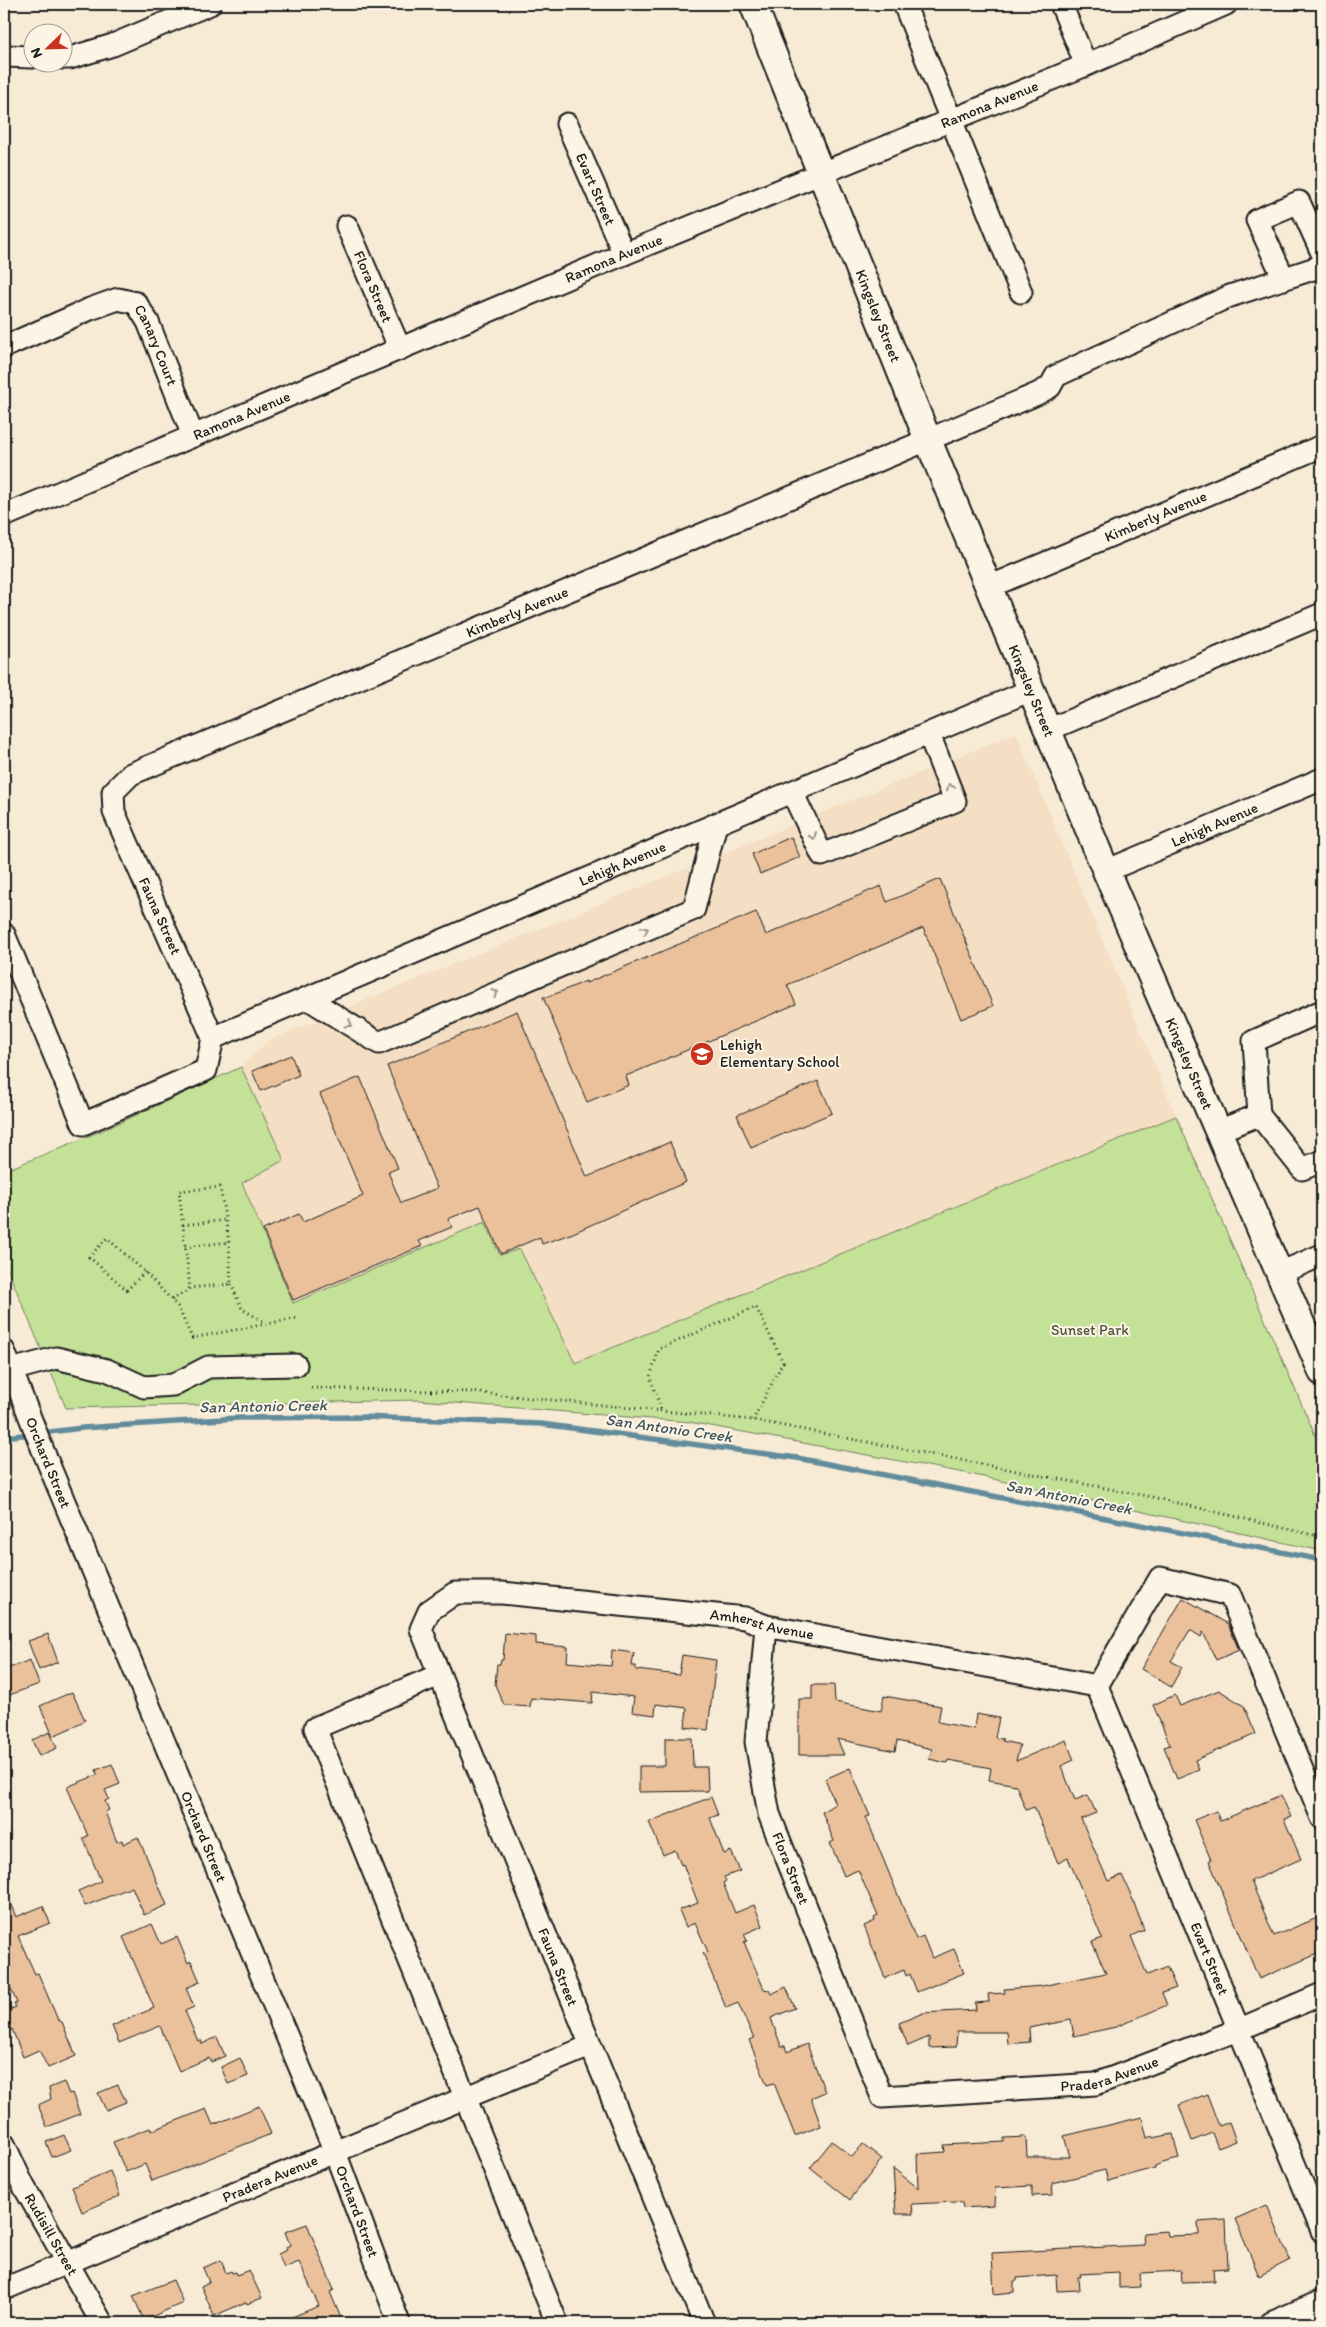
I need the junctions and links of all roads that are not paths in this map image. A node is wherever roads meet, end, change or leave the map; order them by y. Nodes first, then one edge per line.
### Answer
1 (210, 4) edge
2 (753, 4) edge
3 (904, 4) edge
4 (1061, 4) edge
5 (1226, 4) edge
6 (4, 56) edge
7 (22, 57) edge
8 (72, 57) edge
9 (1086, 65) junction
10 (952, 120) junction
11 (567, 124) dead end
12 (822, 174) junction
13 (347, 226) dead end
14 (1322, 253) edge
15 (624, 254) junction
16 (1322, 266) edge
17 (1284, 279) junction
18 (1021, 292) dead end
19 (4, 347) edge
20 (400, 349) junction
21 (193, 436) junction
22 (928, 440) junction
23 (1322, 446) edge
24 (4, 516) edge
25 (989, 587) junction
26 (1322, 614) edge
27 (1032, 690) junction
28 (1048, 730) junction
29 (929, 734) junction
30 (1322, 779) edge
31 (113, 792) joint
32 (792, 792) junction
33 (716, 824) junction
34 (1106, 871) junction
35 (4, 934) edge
36 (307, 998) junction
37 (1322, 1011) edge
38 (213, 1038) junction
39 (1259, 1115) junction
40 (1218, 1131) junction
41 (1322, 1162) edge
42 (1322, 1255) edge
43 (1280, 1273) junction
44 (7, 1360) edge
45 (296, 1365) dead end
46 (1322, 1372) edge
47 (429, 1611) joint
48 (766, 1626) junction
49 (439, 1675) junction
50 (1097, 1686) junction
51 (1322, 1818) edge
52 (1322, 1994) edge
53 (1238, 2030) junction
54 (590, 2046) junction
55 (467, 2097) junction
56 (882, 2097) joint
57 (4, 2144) edge
58 (335, 2152) junction
59 (1322, 2232) edge
60 (68, 2262) junction
61 (4, 2289) edge
62 (1322, 2302) edge
63 (102, 2323) edge
64 (399, 2323) edge
65 (557, 2323) edge
66 (704, 2323) edge
67 (1272, 2323) edge

1 - 8 street
2 - 12 main road, Kingsley Street
3 - 10 street
4 - 9 street
5 - 9 street, Ramona Avenue
6 - 7 street
9 - 10 street, Ramona Avenue
10 - 12 street, Ramona Avenue
10 - 18 street
11 - 15 street, Evart Street
12 - 15 street, Ramona Avenue
12 - 22 main road, Kingsley Street
13 - 20 street, Flora Street
14 - 17 street
15 - 20 street, Ramona Avenue
16 - 17 street, Kimberly Avenue
17 - 22 street, Kimberly Avenue
19 - 21 street, Canary Court
20 - 21 street, Ramona Avenue
21 - 24 street, Ramona Avenue
22 - 25 main road, Kingsley Street
22 - 31 street, Kimberly Avenue
23 - 25 street, Kimberly Avenue
25 - 27 main road, Kingsley Street
26 - 28 street
27 - 28 main road, Kingsley Street
27 - 29 street, Lehigh Avenue
28 - 34 main road, Kingsley Street
29 - 32 street, Lehigh Avenue
32 -> 29 street
30 - 34 street, Lehigh Avenue
31 - 38 street, Fauna Street
32 - 33 street, Lehigh Avenue
33 - 36 street, Lehigh Avenue
36 -> 33 street
34 - 40 main road, Kingsley Street
35 - 38 street
36 - 38 street, Lehigh Avenue
37 - 39 street
39 - 40 street
39 - 41 street
40 - 43 main road, Kingsley Street
42 - 43 street
43 - 46 main road, Kingsley Street
44 - 45 street
44 - 58 street, Orchard Street
47 - 48 street, Amherst Avenue
47 - 49 street, Fauna Street
48 - 50 street, Amherst Avenue
48 - 56 street, Flora Street
49 - 54 street, Fauna Street
49 - 55 street
50 - 51 street
50 - 53 street, Evart Street
52 - 53 street, Pradera Avenue
53 - 56 street, Pradera Avenue
53 - 59 street, Evart Street
54 - 55 street, Pradera Avenue
54 - 66 street, Fauna Street
55 - 58 street, Pradera Avenue
55 - 65 street
57 - 60 street, Rudisill Street
58 - 60 street, Pradera Avenue
58 - 64 street, Orchard Street
60 - 61 street, Pradera Avenue
60 - 63 street, Rudisill Street
62 - 67 street

